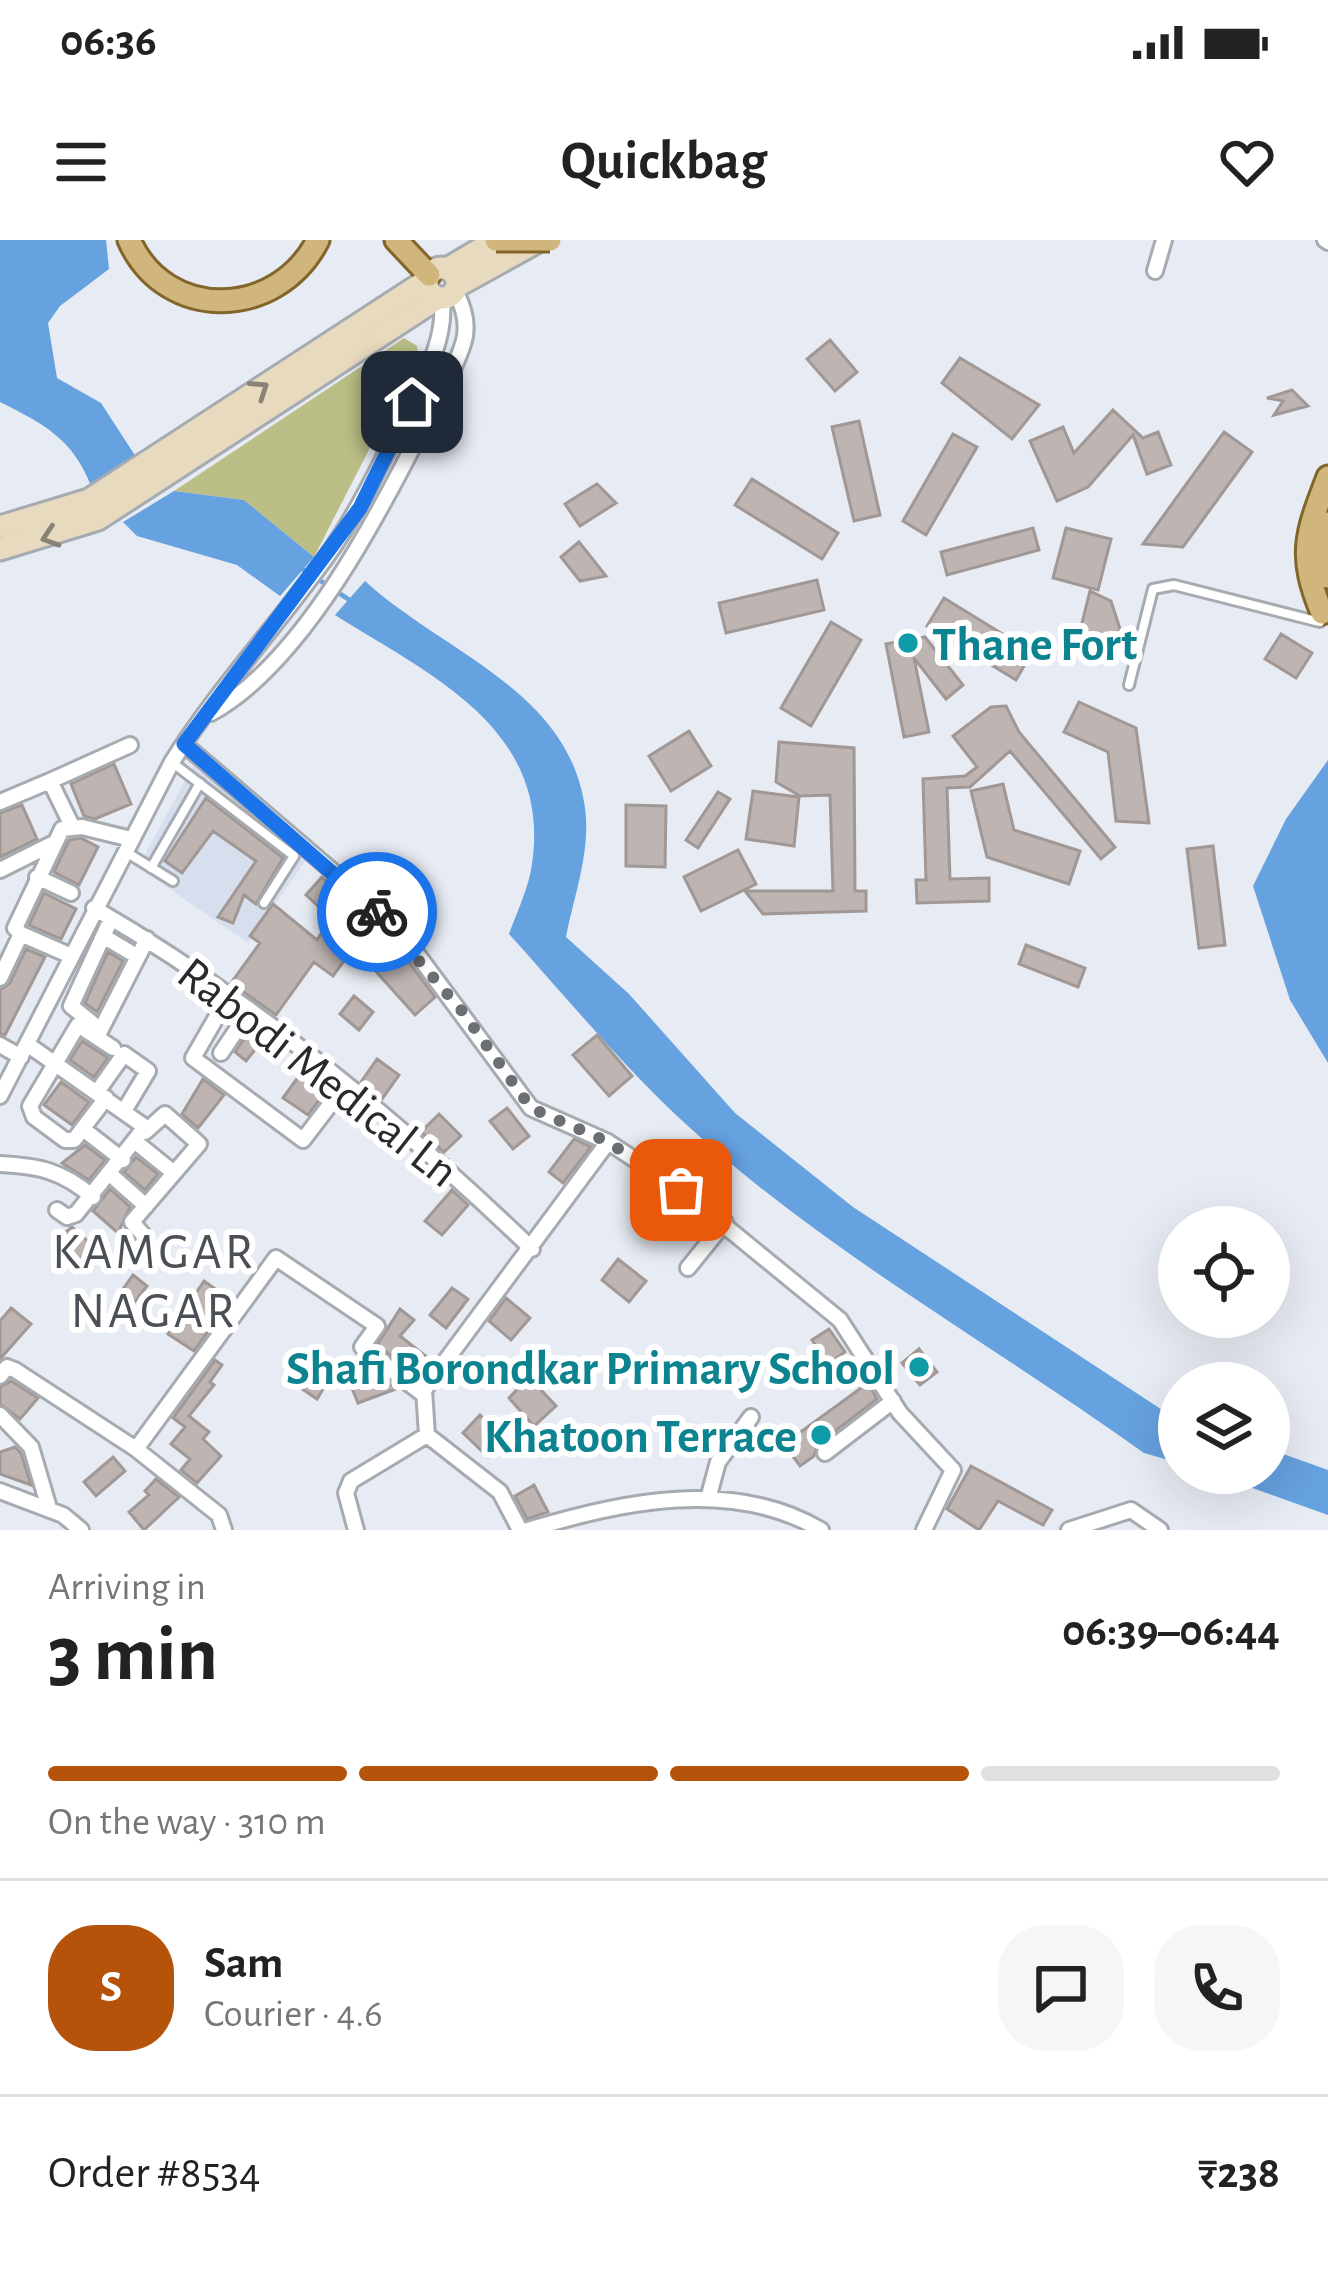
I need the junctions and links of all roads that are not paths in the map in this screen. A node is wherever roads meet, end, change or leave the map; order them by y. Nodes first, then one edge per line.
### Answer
1 (128, 240) edge
2 (318, 240) edge
3 (396, 240) edge
4 (496, 240) edge
5 (540, 240) edge
6 (550, 240) edge
7 (1164, 240) edge
8 (1155, 271) dead end
9 (442, 285) junction
10 (1328, 477) edge
11 (94, 509) junction
12 (1328, 524) edge
13 (0, 527) edge
14 (0, 549) edge
15 (1328, 577) edge
16 (1325, 618) edge
17 (1129, 685) dead end
18 (211, 713) junction
19 (184, 744) junction
20 (130, 746) dead end
21 (172, 762) junction
22 (50, 781) junction
23 (200, 783) junction
24 (0, 802) edge
25 (73, 828) junction
26 (52, 844) junction
27 (128, 845) junction
28 (151, 868) junction
29 (0, 869) edge
30 (38, 877) junction
31 (173, 881) dead end
32 (71, 893) dead end
33 (264, 903) dead end
34 (94, 908) junction
35 (111, 919) junction
36 (21, 934) junction
37 (103, 937) junction
38 (147, 939) junction
39 (69, 955) junction
40 (138, 957) junction
41 (0, 979) edge
42 (228, 997) junction
43 (248, 1013) junction
44 (99, 1032) junction
45 (0, 1046) edge
46 (113, 1048) dead end
47 (24, 1050) junction
48 (221, 1053) dead end
49 (54, 1062) junction
50 (346, 1084) junction
51 (102, 1095) junction
52 (0, 1096) edge
53 (124, 1112) junction
54 (82, 1129) junction
55 (141, 1137) junction
56 (608, 1142) junction
57 (123, 1160) junction
58 (0, 1164) edge
59 (174, 1173) junction
60 (111, 1175) junction
61 (93, 1197) junction
62 (146, 1206) junction
63 (57, 1210) dead end
64 (725, 1222) junction
65 (146, 1237) dead end
66 (532, 1250) junction
67 (688, 1268) dead end
68 (0, 1376) edge
69 (424, 1395) junction
70 (893, 1401) junction
71 (0, 1415) edge
72 (751, 1418) dead end
73 (427, 1435) junction
74 (136, 1449) junction
75 (825, 1453) dead end
76 (0, 1491) edge
77 (708, 1499) junction
78 (49, 1508) junction
79 (81, 1530) edge
80 (224, 1530) edge
81 (356, 1530) edge
82 (524, 1530) edge
83 (821, 1530) edge
84 (924, 1530) edge
85 (1069, 1530) edge
86 (1160, 1530) edge

1 - 2 main road
3 - 9 main road
4 - 6 main road, bridge
4 - 9 main road
5 - 9 main road
7 - 8 street
9 - 11 main road
9 - 18 street
9 - 18 street
10 - 16 main road
11 - 13 main road
11 -> 14 main road
12 - 15 main road
16 - 17 lane
18 - 19 street
19 - 21 street
19 - 56 street
20 - 22 street
21 - 23 lane
21 - 27 street
22 - 24 street
22 - 25 street
23 - 28 lane
23 - 33 lane
25 - 26 street
25 - 27 street
26 - 29 street
26 - 30 street
27 - 28 lane
27 - 34 street
28 - 31 lane
30 - 32 street
30 - 36 street
34 - 35 street, Rabodi Medical Ln
34 - 39 street
35 - 37 street
35 - 38 street, Rabodi Medical Ln
36 - 39 street
36 - 41 street
37 - 40 street
37 - 44 street
38 - 40 street
38 - 42 street, Rabodi Medical Ln
39 - 47 street
40 - 44 street
42 - 43 street, Rabodi Medical Ln
42 - 50 street
43 - 48 street
43 - 50 street, Rabodi Medical Ln
44 - 46 street
44 - 49 street
45 - 47 street
47 - 49 street
47 - 52 street
49 - 51 street
49 - 54 street
50 - 66 street, Rabodi Medical Ln
51 - 53 street
51 - 53 street
51 - 54 street
53 - 55 street
54 - 57 street
55 - 57 street
55 - 59 street
55 - 59 street
56 - 64 street
56 - 66 street
57 - 60 street
58 - 61 street
59 - 62 street
60 - 61 street
60 - 62 street
61 - 63 street
62 - 65 street
64 - 67 street
64 - 70 street
66 - 69 street
68 - 74 street
69 - 73 street
69 - 74 street
70 - 75 street
70 - 84 street
71 - 78 street
72 - 77 street
73 - 81 street
73 - 82 street
74 - 80 street
76 - 78 street
77 - 82 street
77 - 83 street
78 - 79 street
85 - 86 street

